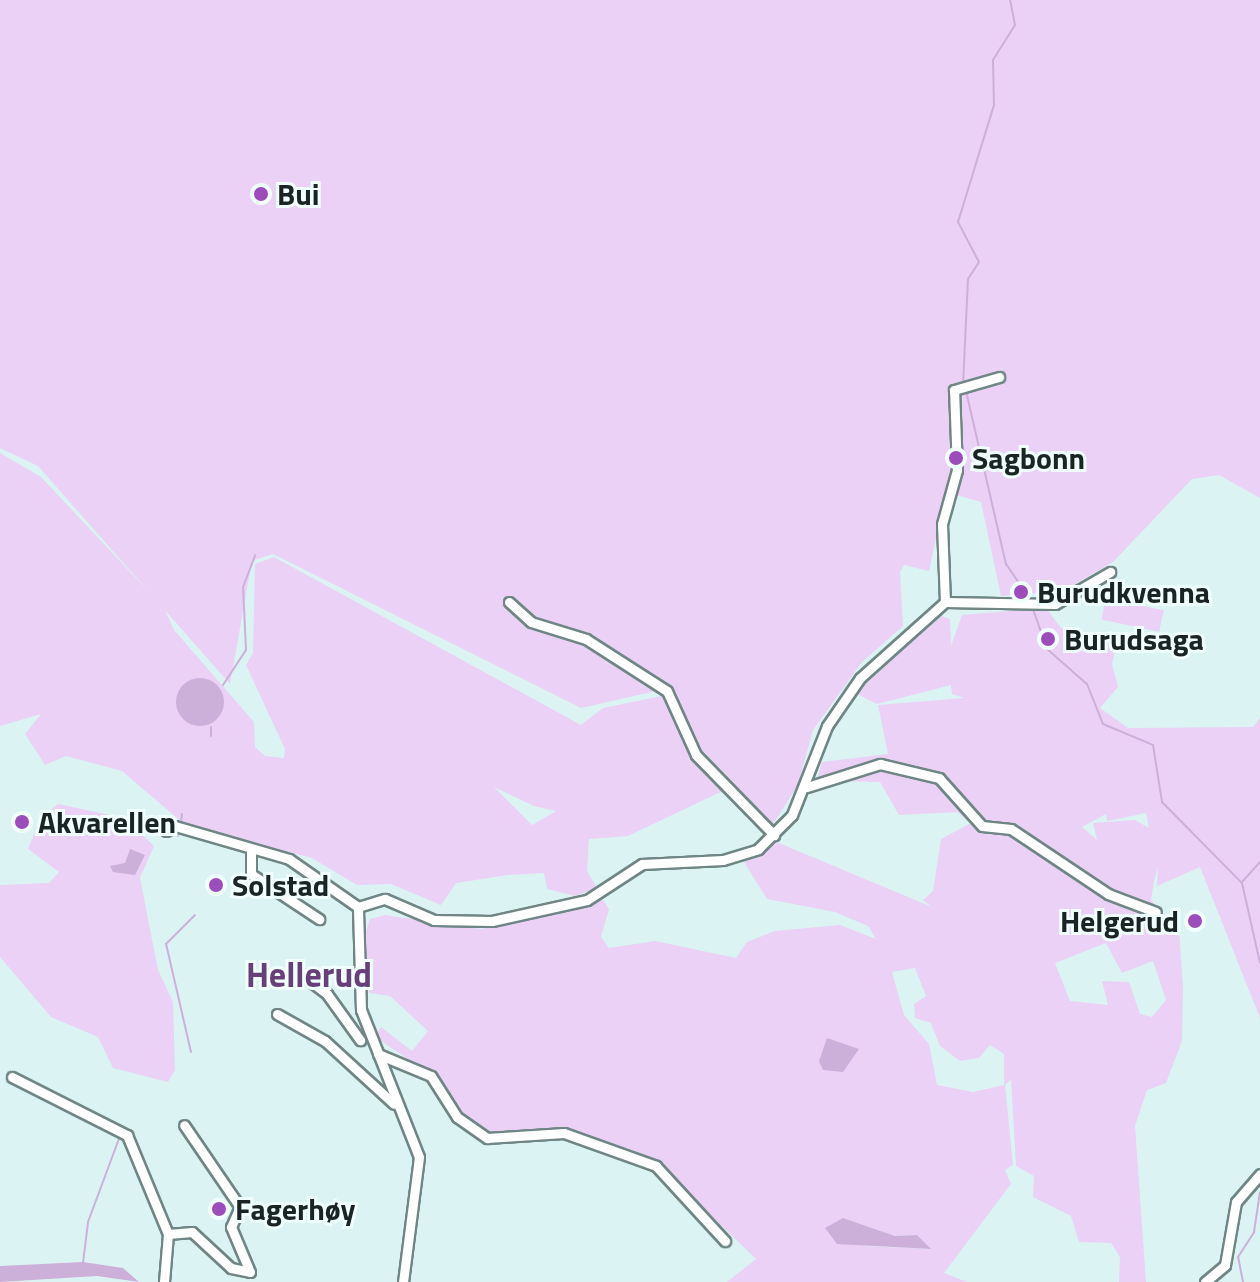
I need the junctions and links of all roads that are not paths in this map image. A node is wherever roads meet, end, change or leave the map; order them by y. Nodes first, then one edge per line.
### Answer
1 (999, 377) dead end
2 (1110, 572) dead end
3 (509, 602) dead end
4 (945, 602) junction
5 (807, 787) junction
6 (166, 831) dead end
7 (774, 835) junction
8 (251, 850) junction
9 (358, 907) junction
10 (1156, 912) dead end
11 (319, 919) dead end
12 (298, 972) dead end
13 (277, 1014) dead end
14 (360, 1040) dead end
15 (378, 1054) junction
16 (12, 1077) dead end
17 (397, 1107) junction
18 (184, 1125) dead end
19 (1260, 1174) edge
20 (168, 1234) junction
21 (725, 1241) dead end
22 (164, 1282) edge
23 (403, 1282) edge
24 (1205, 1282) edge

1 - 4 street
2 - 4 street
3 - 7 street
4 - 5 street
5 - 7 street
5 - 10 street
6 - 8 street
7 - 9 street
8 - 9 street
8 - 11 street
9 - 15 street
12 - 14 street
13 - 17 street
15 - 17 street
15 - 21 street
16 - 20 street
17 - 23 street
18 - 20 street
19 - 24 street
20 - 22 street

